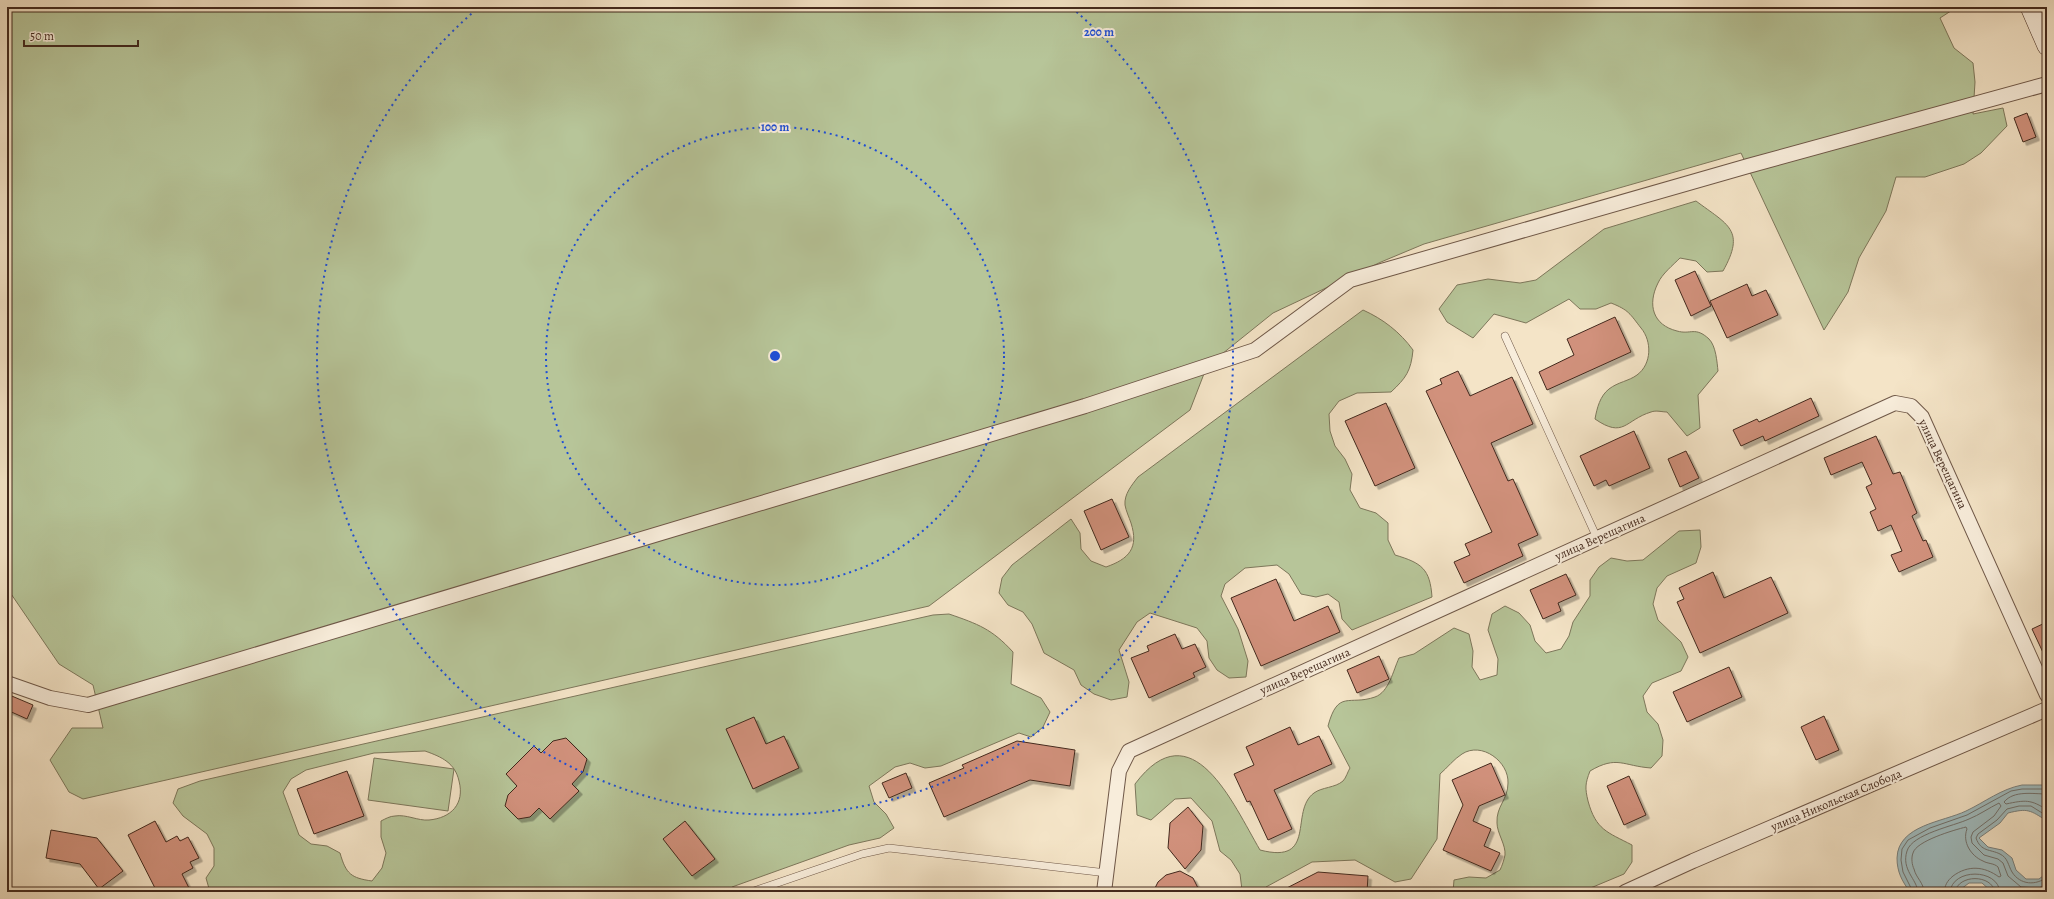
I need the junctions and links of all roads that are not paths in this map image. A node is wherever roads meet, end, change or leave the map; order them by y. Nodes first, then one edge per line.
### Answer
1 (2030, 7) edge
2 (2047, 46) edge
3 (2047, 84) edge
4 (1506, 336) dead end
5 (1597, 538) junction
6 (7, 683) edge
7 (2047, 695) edge
8 (2047, 709) edge
9 (1107, 873) junction
10 (751, 892) edge
11 (1104, 892) edge
12 (1625, 892) edge

1 - 2 street
3 - 6 street
4 - 5 lane
5 - 7 street, улица Верещагина
5 - 9 street, улица Верещагина
8 - 12 street, улица Никольская Слобода
9 - 10 lane
9 - 11 street, улица Верещагина

